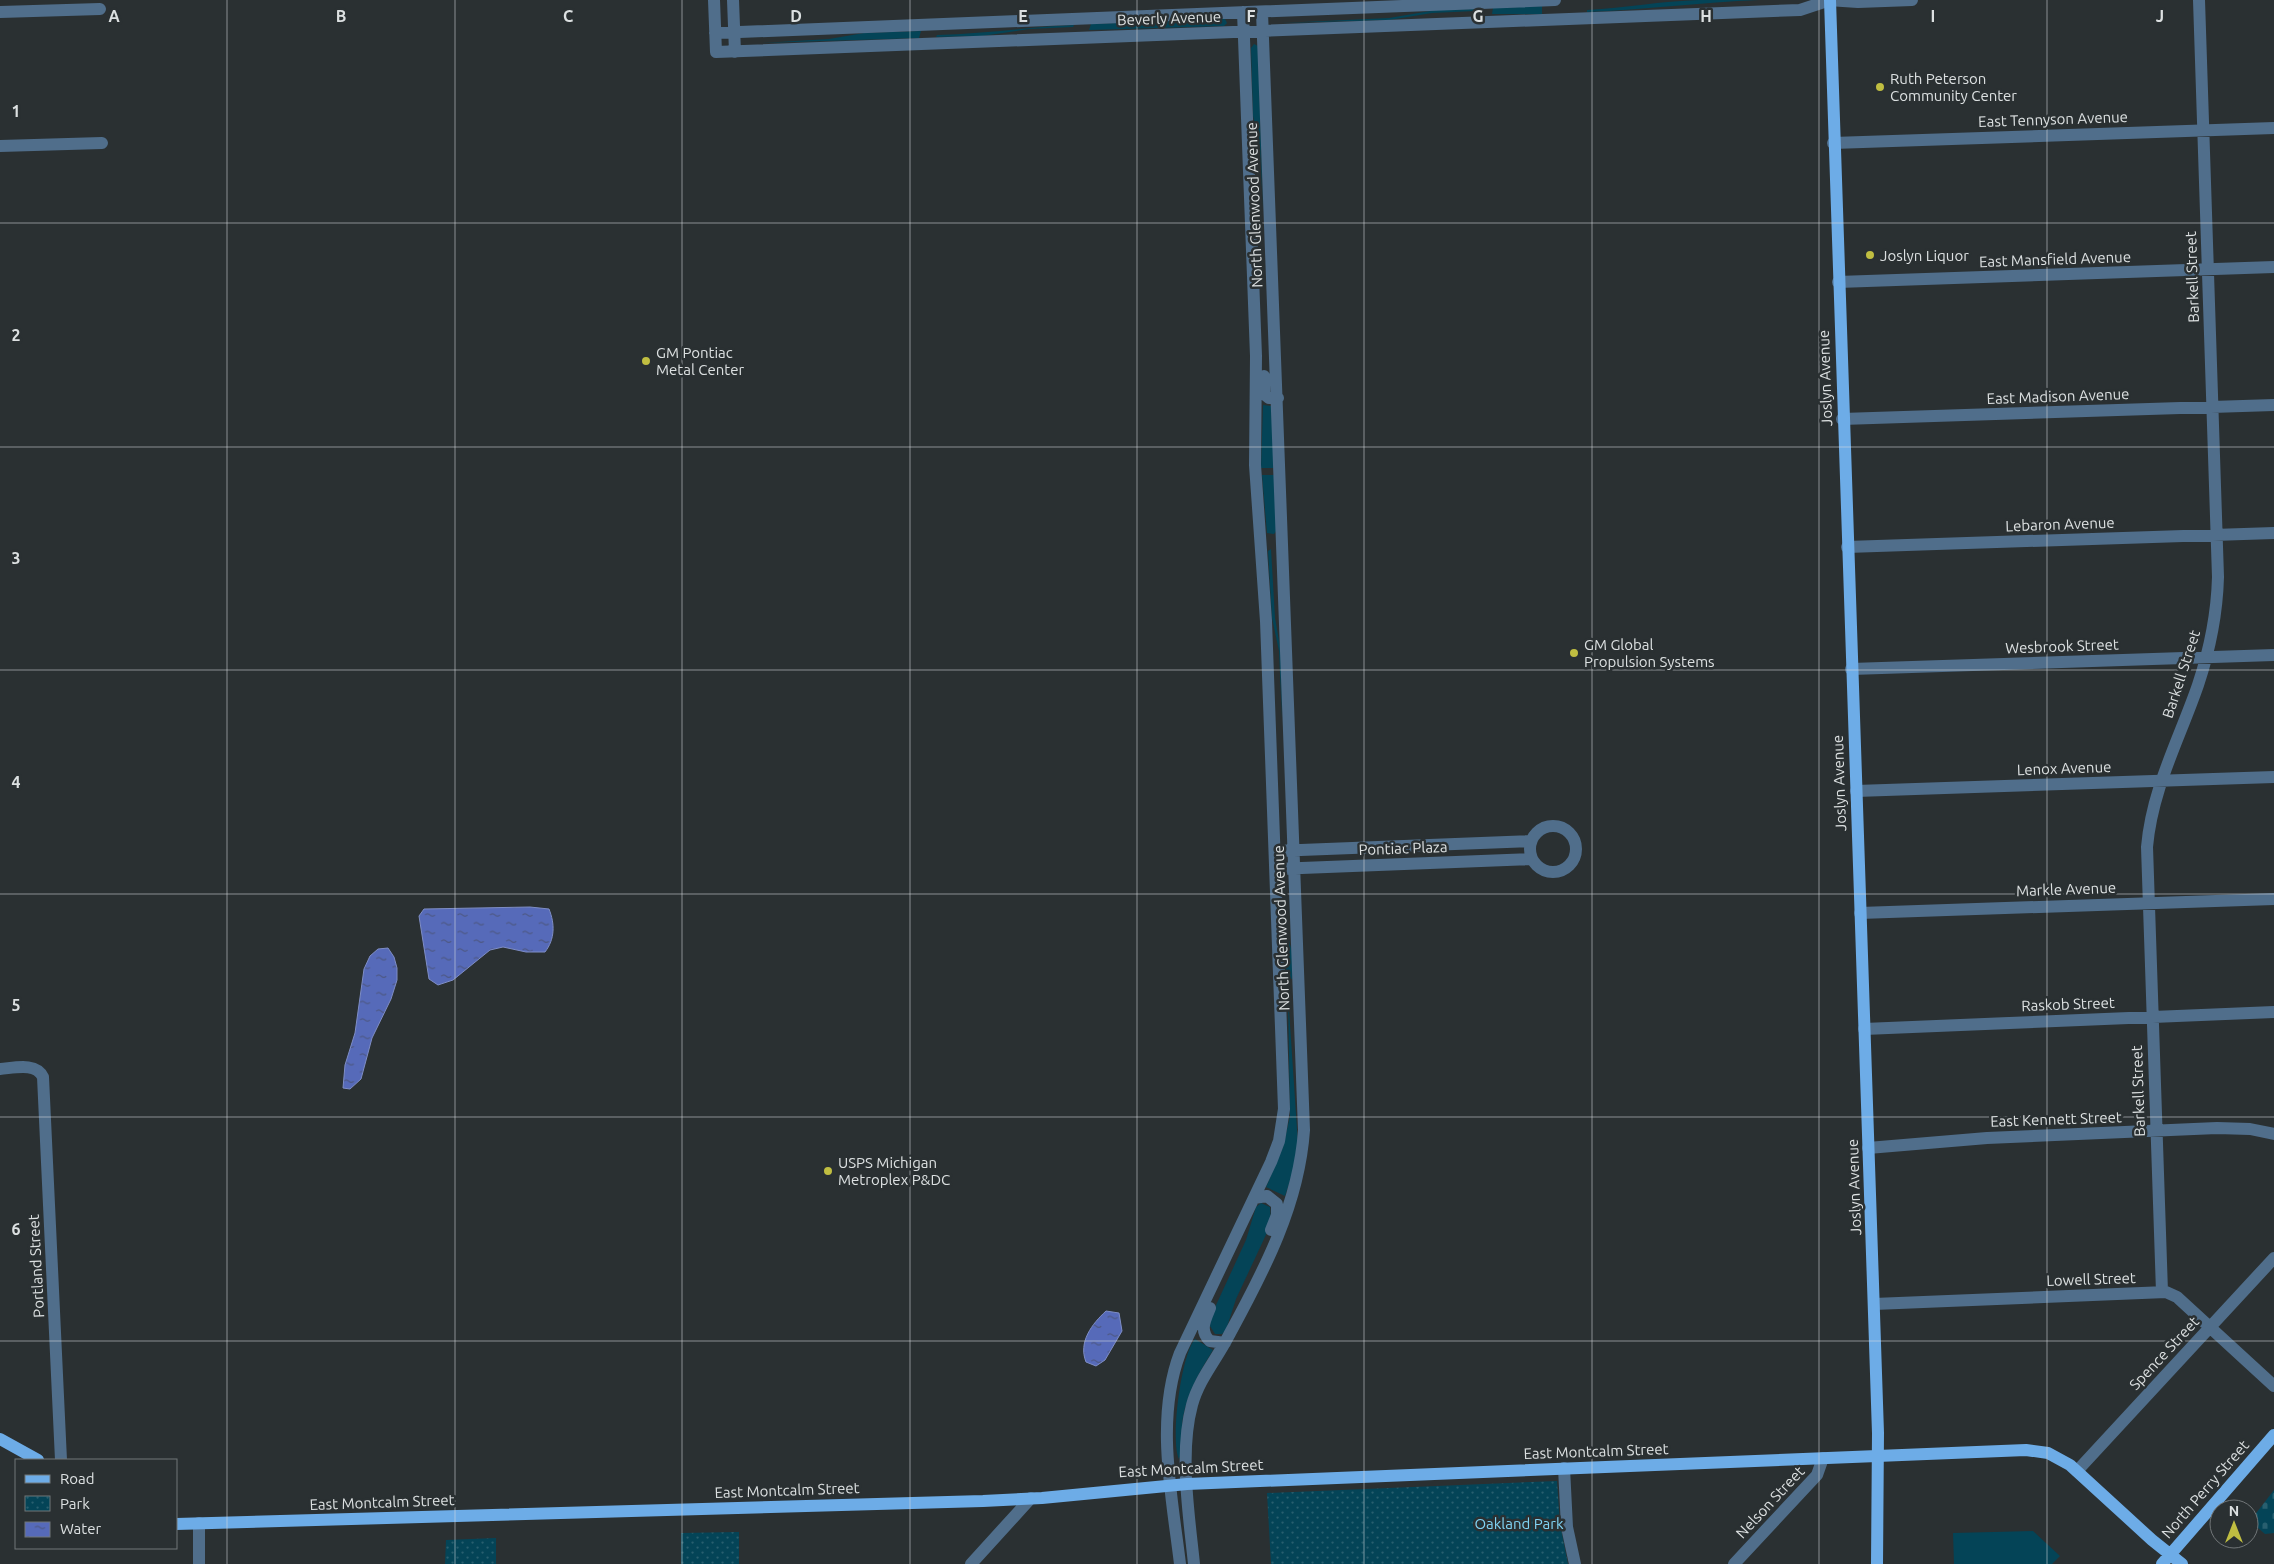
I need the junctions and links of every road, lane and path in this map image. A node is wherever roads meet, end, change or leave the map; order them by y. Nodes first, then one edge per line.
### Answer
1 (714, 0) edge
2 (733, 0) edge
3 (1555, 0) edge
4 (1829, 0) edge
5 (1912, 0) edge
6 (2199, 0) edge
7 (100, 9) dead end
8 (0, 12) edge
9 (1243, 12) junction
10 (1262, 12) junction
11 (1263, 31) junction
12 (734, 32) junction
13 (1244, 32) junction
14 (715, 33) junction
15 (735, 52) junction
16 (2274, 128) edge
17 (2204, 130) junction
18 (102, 143) dead end
19 (1833, 143) junction
20 (0, 146) edge
21 (2274, 267) edge
22 (2208, 270) junction
23 (1838, 282) junction
24 (1254, 288) junction
25 (1278, 398) junction
26 (2274, 405) edge
27 (2213, 407) junction
28 (1842, 419) junction
29 (2274, 532) edge
30 (2217, 534) junction
31 (1261, 543) junction
32 (1847, 547) junction
33 (1266, 622) junction
34 (1287, 650) junction
35 (2274, 655) edge
36 (2207, 657) junction
37 (1851, 669) junction
38 (1290, 725) junction
39 (2274, 776) edge
40 (2160, 780) junction
41 (1856, 791) junction
42 (1531, 841) junction
43 (1294, 850) junction
44 (1275, 851) junction
45 (1532, 859) junction
46 (1295, 868) junction
47 (1276, 869) junction
48 (2274, 898) edge
49 (2147, 903) junction
50 (1860, 913) junction
51 (1280, 988) junction
52 (2274, 1012) edge
53 (2151, 1017) junction
54 (1864, 1029) junction
55 (0, 1069) edge
56 (1304, 1130) junction
57 (2156, 1131) junction
58 (2274, 1134) edge
59 (1868, 1148) junction
60 (1254, 1198) junction
61 (1234, 1239) junction
62 (2274, 1258) edge
63 (2162, 1292) junction
64 (1874, 1304) junction
65 (2210, 1327) junction
66 (1233, 1328) junction
67 (1225, 1343) junction
68 (2274, 1386) edge
69 (2274, 1435) edge
70 (0, 1439) edge
71 (1877, 1456) junction
72 (1822, 1458) junction
73 (36, 1459) edge
74 (61, 1459) edge
75 (1564, 1468) junction
76 (2077, 1471) junction
77 (1171, 1484) junction
78 (1187, 1484) junction
79 (1031, 1498) junction
80 (200, 1523) junction
81 (178, 1524) edge
82 (2166, 1559) edge
83 (199, 1564) edge
84 (971, 1564) edge
85 (1180, 1564) edge
86 (1194, 1564) edge
87 (1574, 1564) edge
88 (1734, 1564) edge
89 (1877, 1564) edge
90 (2182, 1564) edge

1 - 14 street
2 - 12 street
3 - 10 street, Beverly Avenue
4 - 5 street, Beverly Avenue
4 - 11 street, Beverly Avenue
4 - 19 main road, Joslyn Avenue
6 - 17 street, Barkell Street
7 - 8 street
9 - 10 street, Beverly Avenue
9 - 12 street, Beverly Avenue
9 - 13 street, North Glenwood Avenue
10 - 11 street, North Glenwood Avenue
11 - 13 street, Beverly Avenue
11 - 25 street, North Glenwood Avenue
12 - 14 street, Beverly Avenue
12 - 15 street
13 - 15 street, Beverly Avenue
13 - 24 street, North Glenwood Avenue
14 - 15 street, Beverly Avenue
16 - 17 street, East Tennyson Avenue
17 - 19 street, East Tennyson Avenue
17 - 22 street, Barkell Street
18 - 20 street
19 - 23 main road, Joslyn Avenue
21 - 22 street, East Mansfield Avenue
22 - 23 street, East Mansfield Avenue
22 - 27 street, Barkell Street
23 - 28 main road, Joslyn Avenue
24 - 25 street, North Glenwood Avenue
24 - 31 street, North Glenwood Avenue
25 - 34 street, North Glenwood Avenue
26 - 27 street, East Madison Avenue
27 - 28 street, East Madison Avenue
27 - 30 street, Barkell Street
28 - 32 main road, Joslyn Avenue
29 - 30 street, Lebaron Avenue
30 - 32 street, Lebaron Avenue
30 - 36 street, Barkell Street
31 - 33 street, North Glenwood Avenue
31 - 34 street, North Glenwood Avenue
32 - 37 main road, Joslyn Avenue
33 - 38 street, North Glenwood Avenue
33 - 44 street, North Glenwood Avenue
34 - 38 street, North Glenwood Avenue
35 - 36 street, Wesbrook Street
36 - 37 street, Wesbrook Street
36 - 40 street, Barkell Street
37 - 41 main road, Joslyn Avenue
38 - 43 street, North Glenwood Avenue
39 - 40 street, Lenox Avenue
40 - 41 street, Lenox Avenue
40 - 49 street, Barkell Street
41 - 50 main road, Joslyn Avenue
42 - 43 street, Pontiac Plaza
42 - 45 street
42 - 45 street
43 - 44 street, Pontiac Plaza
43 - 46 street, North Glenwood Avenue
44 - 47 street, North Glenwood Avenue
45 - 46 street, Pontiac Plaza
46 - 47 street, Pontiac Plaza
46 - 56 street, North Glenwood Avenue
47 - 51 street, North Glenwood Avenue
48 - 49 street, Markle Avenue
49 - 50 street, Markle Avenue
49 - 53 street, Barkell Street
50 - 54 main road, Joslyn Avenue
51 - 56 street, North Glenwood Avenue
51 - 60 street, North Glenwood Avenue
52 - 53 street, Raskob Street
53 - 54 street, Raskob Street
53 - 57 street, Barkell Street
54 - 59 main road, Joslyn Avenue
55 - 74 street, Portland Street
56 - 66 street, North Glenwood Avenue
57 - 58 street, East Kennett Street
57 - 59 street, East Kennett Street
57 - 63 street, Barkell Street
59 - 64 main road, Joslyn Avenue
60 - 61 street, North Glenwood Avenue
60 - 66 street, North Glenwood Avenue
61 - 67 street, North Glenwood Avenue
61 - 77 street, North Glenwood Avenue
62 - 65 street, Spence Street
63 - 64 street, Lowell Street
63 - 65 street, Lowell Street
64 - 71 main road, Joslyn Avenue
65 - 68 street, Lowell Street
65 - 76 street, Spence Street
66 - 67 street, North Glenwood Avenue
67 - 78 street, North Glenwood Avenue
69 - 82 main road, North Perry Street
70 - 73 main road
71 - 72 main road, East Montcalm Street
71 - 76 main road, East Montcalm Street
71 - 89 main road, Joslyn Avenue
72 - 75 main road, East Montcalm Street
72 - 88 street, Nelson Street
75 - 78 main road, East Montcalm Street
75 - 87 street
76 - 82 main road, East Montcalm Street
77 - 78 main road, East Montcalm Street
77 - 79 main road, East Montcalm Street
77 - 85 street, North Glenwood Avenue
78 - 86 street, North Glenwood Avenue
79 - 80 main road, East Montcalm Street
79 - 84 street
80 - 81 main road, East Montcalm Street
80 - 83 street
82 - 90 main road, East Montcalm Street

